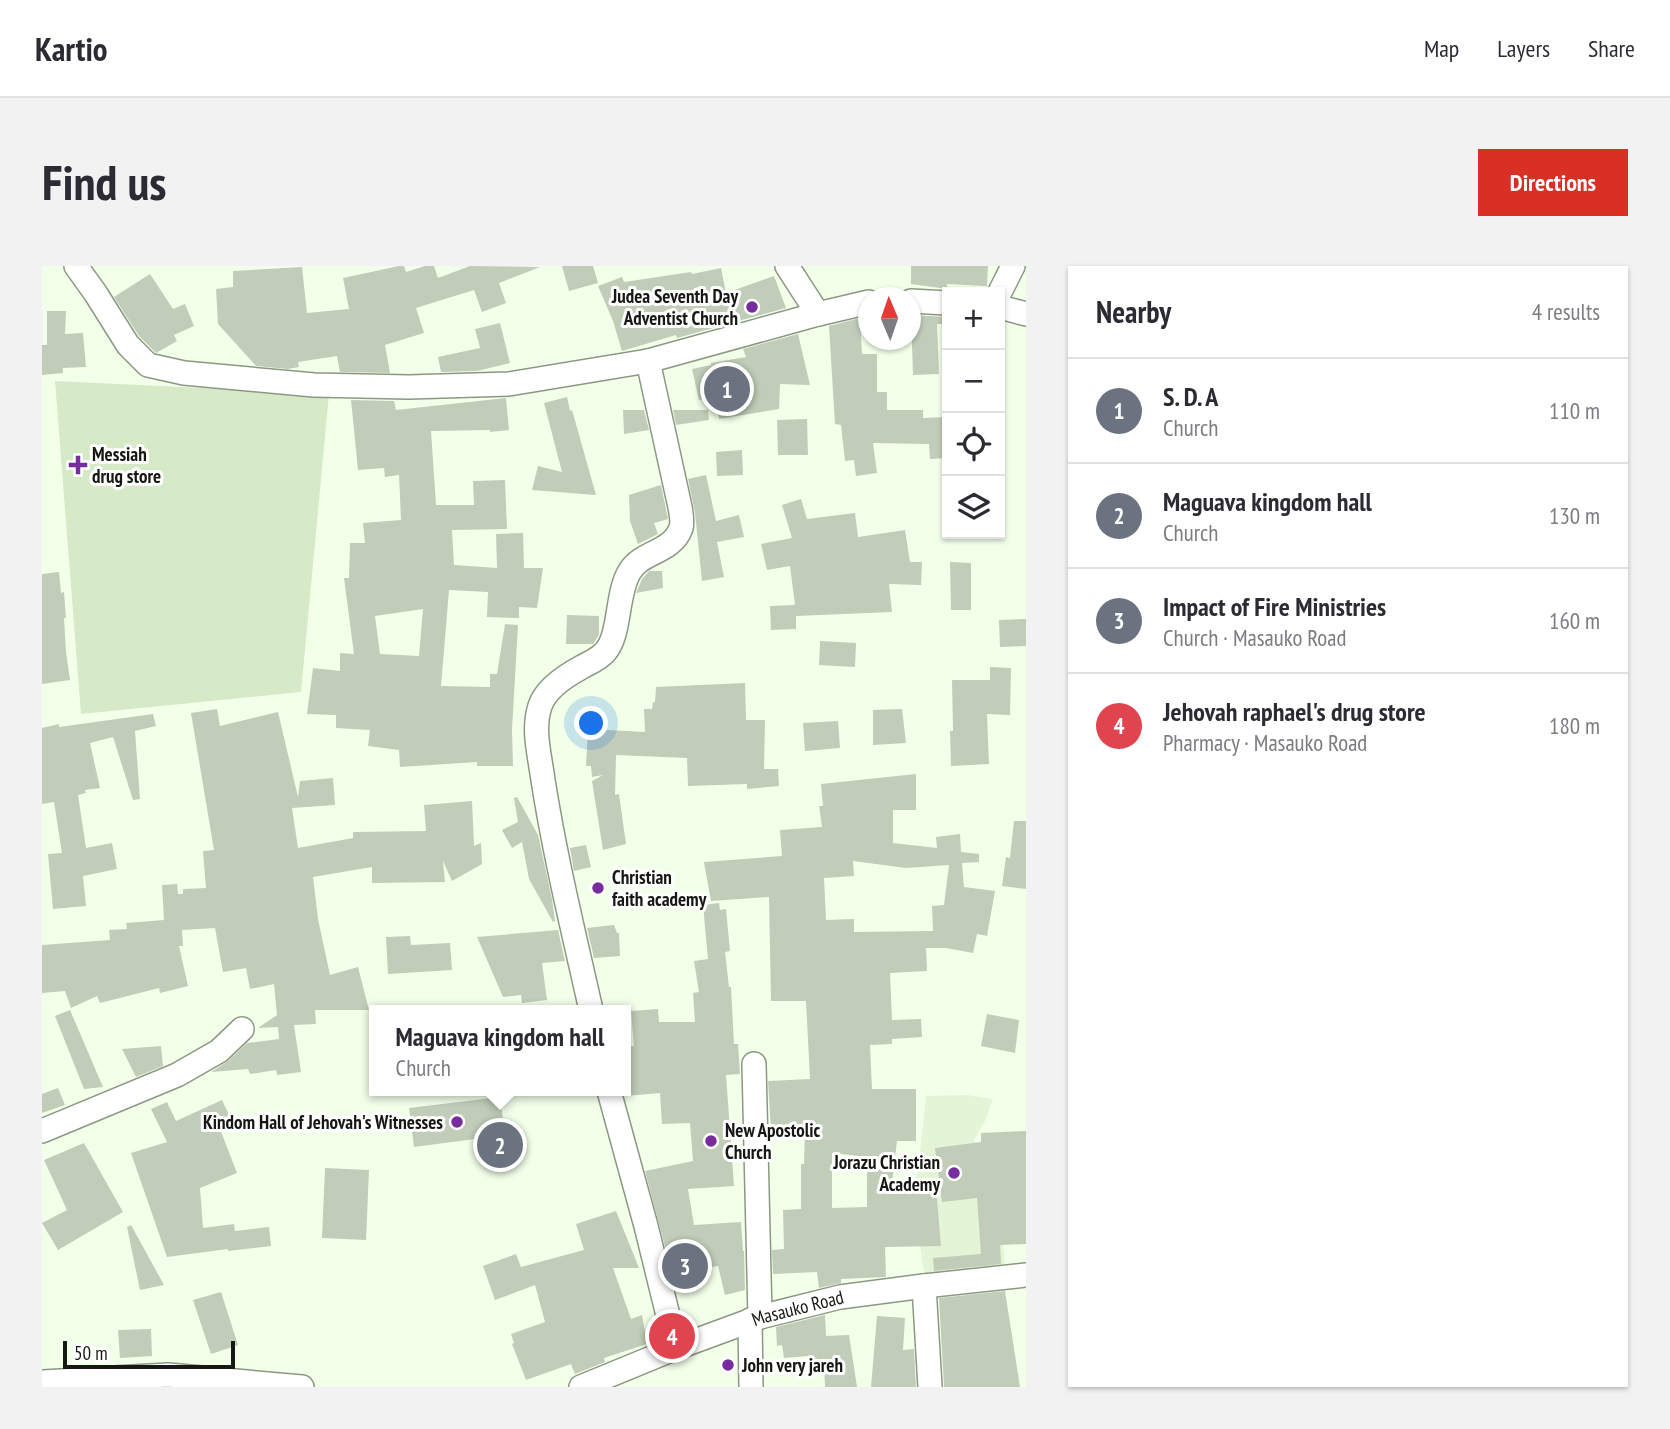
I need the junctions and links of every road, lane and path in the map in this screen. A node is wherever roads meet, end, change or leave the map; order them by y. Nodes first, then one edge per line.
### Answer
1 (76, 266) edge
2 (788, 266) edge
3 (1013, 266) edge
4 (1002, 287) edge
5 (921, 302) edge
6 (942, 303) edge
7 (858, 305) edge
8 (1005, 308) edge
9 (818, 314) junction
10 (1026, 314) edge
11 (648, 361) junction
12 (590, 1005) edge
13 (242, 1029) dead end
14 (754, 1064) dead end
15 (610, 1096) edge
16 (42, 1131) edge
17 (1026, 1275) edge
18 (924, 1286) junction
19 (755, 1318) junction
20 (676, 1348) junction
21 (42, 1382) edge
22 (302, 1387) edge
23 (581, 1387) edge
24 (751, 1387) edge
25 (930, 1387) edge

1 - 11 street
2 - 9 street
3 - 4 street
5 - 6 street
7 - 9 street
8 - 10 street
9 - 11 street
11 - 12 street
13 - 16 street
14 - 19 street
15 - 20 street
17 - 18 street, Masauko Road
18 - 19 street, Masauko Road
18 - 25 street
19 - 20 street, Masauko Road
19 - 24 street
20 - 23 street, Masauko Road
21 - 22 street

